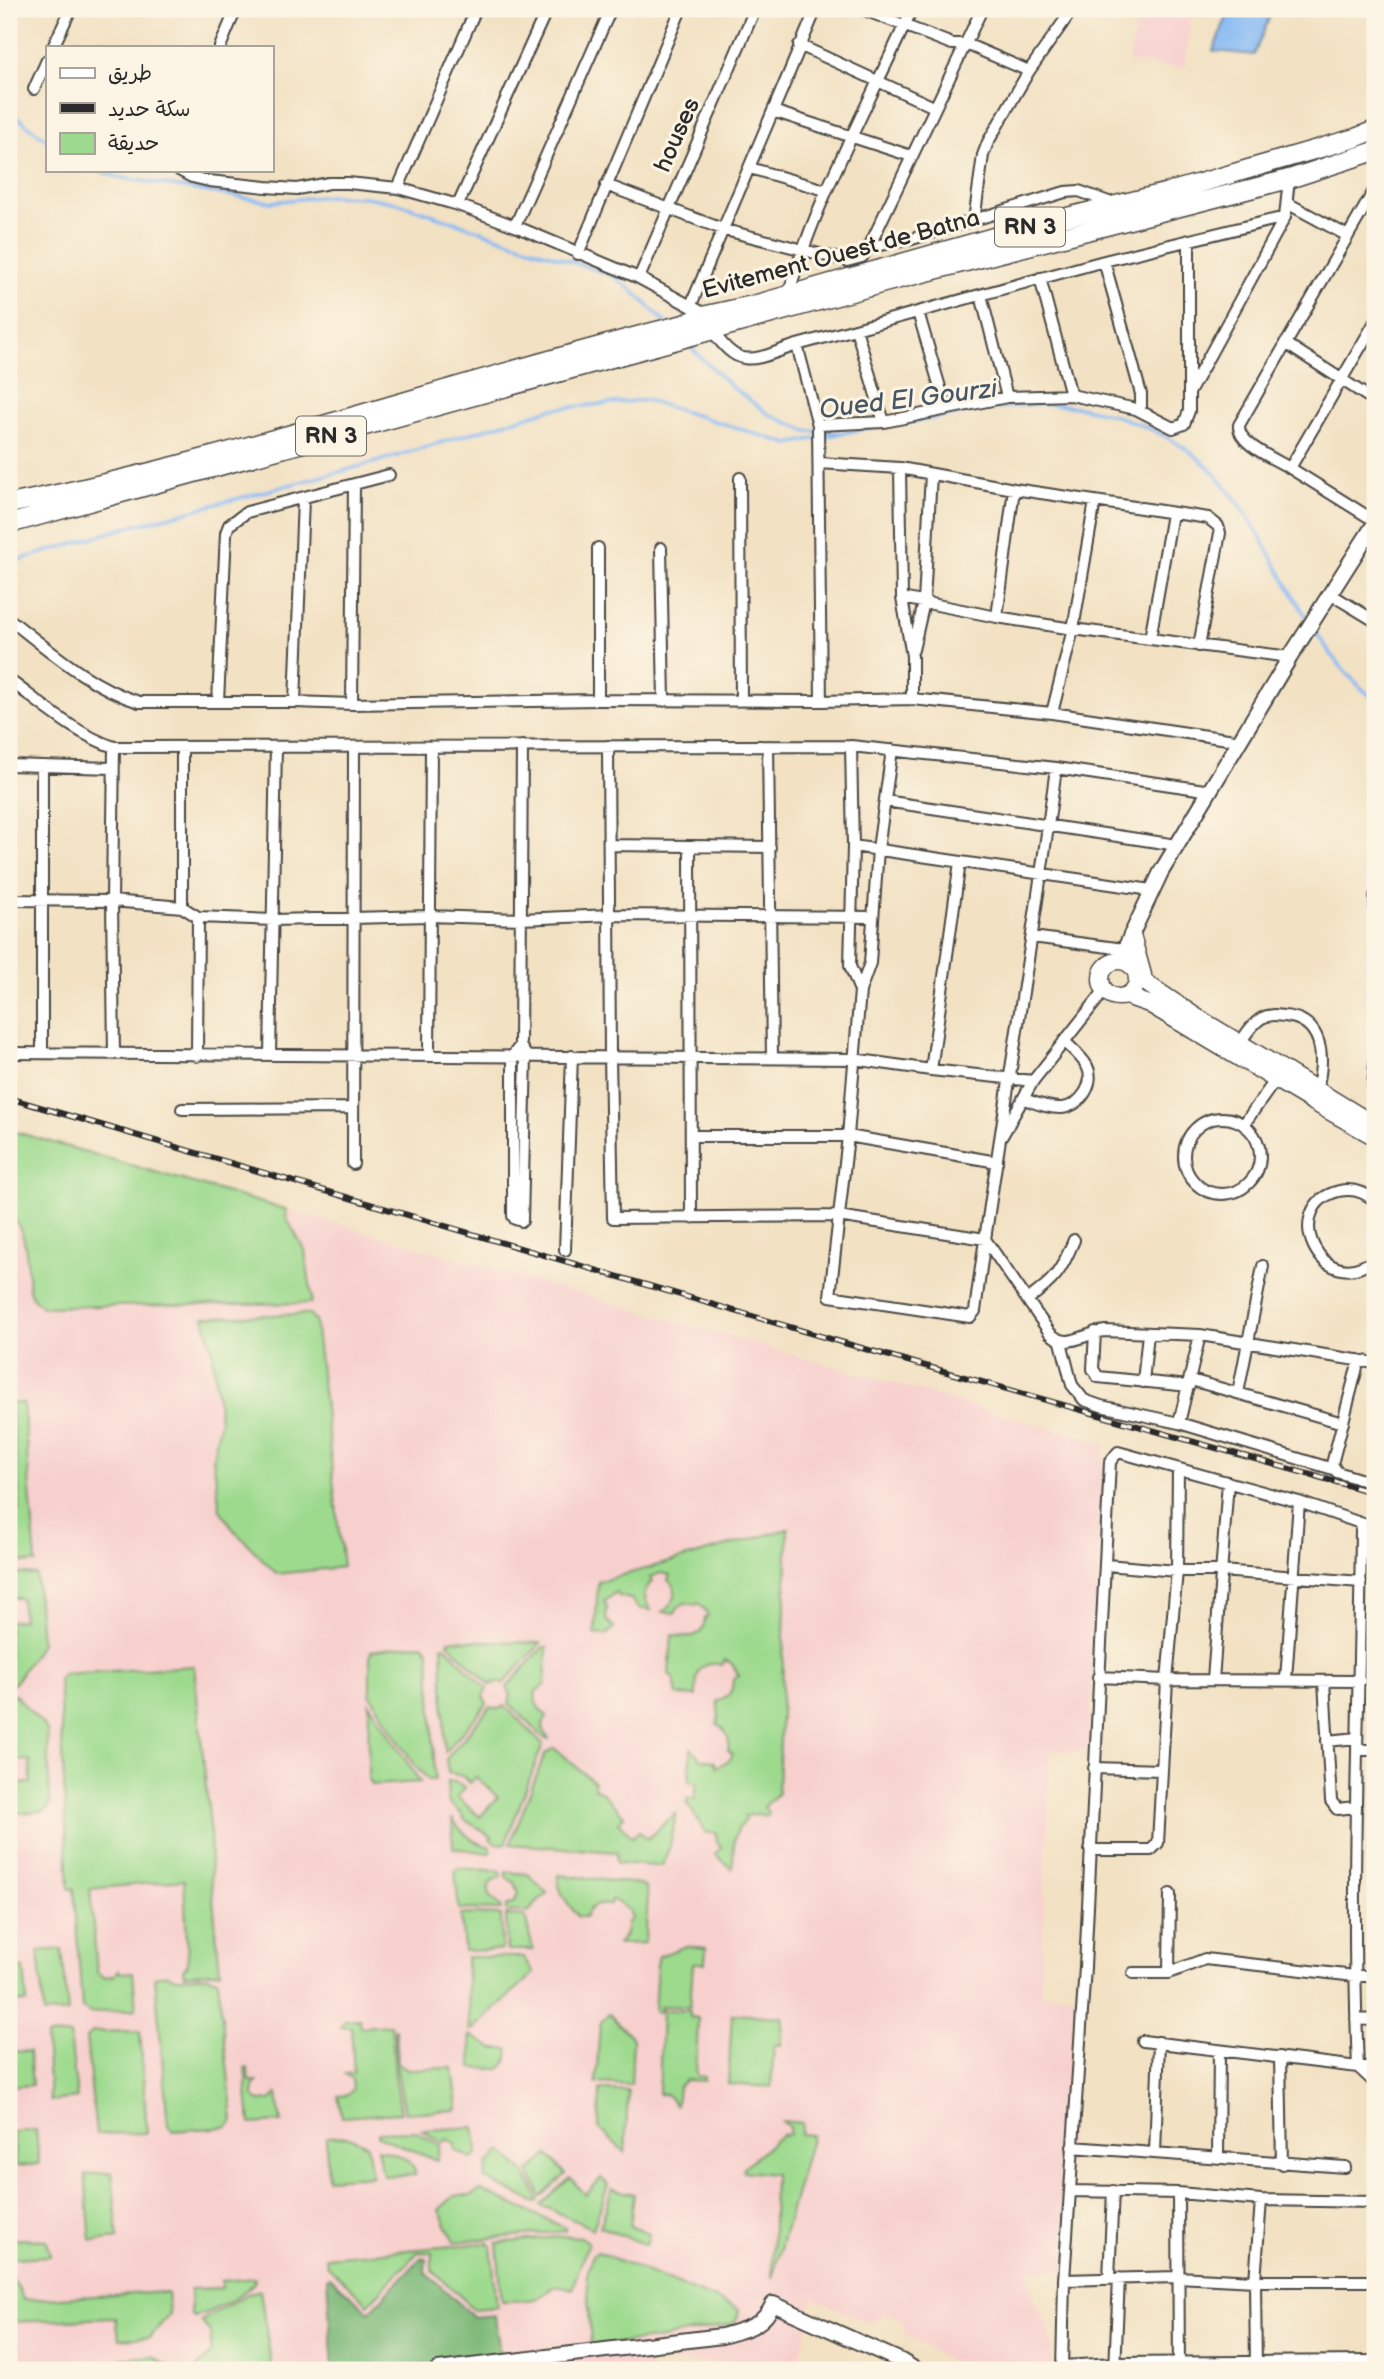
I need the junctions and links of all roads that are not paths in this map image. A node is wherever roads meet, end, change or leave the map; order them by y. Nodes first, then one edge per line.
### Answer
1 (71, 9) edge
2 (476, 9) edge
3 (547, 9) edge
4 (611, 9) edge
5 (681, 9) edge
6 (755, 9) edge
7 (816, 9) edge
8 (862, 9) edge
9 (912, 9) edge
10 (982, 9) edge
11 (1070, 9) edge
12 (1092, 9) edge
13 (233, 10) edge
14 (905, 25) junction
15 (966, 44) junction
16 (799, 45) junction
17 (53, 46) edge
18 (220, 46) edge
19 (46, 62) edge
20 (1029, 71) junction
21 (878, 81) junction
22 (34, 89) dead end
23 (934, 107) junction
24 (773, 111) junction
25 (1375, 130) edge
26 (851, 137) junction
27 (1375, 151) edge
28 (911, 156) junction
29 (750, 168) junction
30 (183, 172) edge
31 (1289, 179) junction
32 (606, 185) junction
33 (398, 188) junction
34 (1375, 189) edge
35 (825, 190) junction
36 (1287, 203) junction
37 (458, 205) junction
38 (1116, 205) junction
39 (1371, 207) edge
40 (667, 209) junction
41 (1285, 217) junction
42 (974, 221) junction
43 (515, 226) junction
44 (724, 230) junction
45 (1348, 236) junction
46 (1189, 240) junction
47 (869, 247) junction
48 (802, 250) junction
49 (578, 254) junction
50 (1104, 261) junction
51 (862, 266) junction
52 (639, 278) junction
53 (1040, 278) junction
54 (788, 295) junction
55 (981, 295) junction
56 (691, 305) junction
57 (918, 312) junction
58 (1375, 322) edge
59 (700, 326) junction
60 (856, 329) junction
61 (649, 340) junction
62 (1285, 343) junction
63 (797, 345) junction
64 (1341, 380) junction
65 (1189, 393) junction
66 (1071, 395) junction
67 (1007, 397) junction
68 (1375, 401) edge
69 (946, 408) junction
70 (1136, 410) junction
71 (884, 422) junction
72 (818, 428) junction
73 (819, 463) junction
74 (900, 468) junction
75 (1290, 468) junction
76 (931, 474) junction
77 (389, 475) dead end
78 (740, 478) dead end
79 (354, 485) junction
80 (1014, 489) junction
81 (303, 499) junction
82 (1095, 501) junction
83 (9, 504) edge
84 (1172, 513) junction
85 (1375, 522) edge
86 (9, 524) edge
87 (598, 548) dead end
88 (661, 548) dead end
89 (1332, 595) junction
90 (902, 598) junction
91 (924, 602) junction
92 (997, 617) junction
93 (9, 619) edge
94 (1375, 621) edge
95 (1073, 629) junction
96 (1150, 639) junction
97 (1199, 646) junction
98 (912, 656) junction
99 (1290, 657) junction
100 (9, 680) edge
101 (912, 699) junction
102 (598, 700) junction
103 (664, 701) junction
104 (741, 701) junction
105 (821, 701) junction
106 (219, 702) junction
107 (295, 702) junction
108 (352, 704) junction
109 (1052, 713) junction
110 (1241, 741) junction
111 (522, 746) junction
112 (608, 746) junction
113 (768, 746) junction
114 (851, 746) junction
115 (114, 747) junction
116 (276, 747) junction
117 (355, 747) junction
118 (432, 747) junction
119 (182, 748) junction
120 (892, 750) junction
121 (9, 765) edge
122 (42, 766) junction
123 (113, 768) junction
124 (1056, 768) junction
125 (1211, 791) junction
126 (885, 801) junction
127 (1048, 827) junction
128 (610, 845) junction
129 (1177, 845) junction
130 (690, 846) junction
131 (853, 846) junction
132 (769, 847) junction
133 (878, 849) junction
134 (960, 862) junction
135 (1042, 874) junction
136 (1151, 890) junction
137 (1375, 896) edge
138 (9, 900) edge
139 (42, 900) junction
140 (112, 901) junction
141 (182, 907) junction
142 (1375, 908) edge
143 (610, 915) junction
144 (429, 916) junction
145 (690, 916) junction
146 (769, 916) junction
147 (198, 917) junction
148 (850, 917) junction
149 (873, 917) junction
150 (353, 918) junction
151 (521, 919) junction
152 (274, 920) junction
153 (1032, 937) junction
154 (1125, 948) junction
155 (1143, 982) junction
156 (1105, 990) junction
157 (860, 991) junction
158 (1126, 996) junction
159 (1064, 1041) junction
160 (1240, 1043) junction
161 (519, 1052) junction
162 (9, 1053) edge
163 (41, 1054) junction
164 (114, 1054) junction
165 (270, 1054) junction
166 (353, 1055) junction
167 (429, 1055) junction
168 (197, 1056) junction
169 (572, 1056) junction
170 (610, 1056) junction
171 (691, 1056) junction
172 (772, 1058) junction
173 (853, 1059) junction
174 (1375, 1061) edge
175 (931, 1070) junction
176 (1280, 1074) junction
177 (1008, 1080) junction
178 (1033, 1081) junction
179 (1317, 1089) junction
180 (1375, 1092) edge
181 (1024, 1099) junction
182 (353, 1108) junction
183 (182, 1109) dead end
184 (1244, 1124) junction
185 (1374, 1130) edge
186 (691, 1136) junction
187 (848, 1136) junction
188 (1000, 1141) junction
189 (997, 1162) junction
190 (353, 1164) dead end
191 (1375, 1200) edge
192 (838, 1216) junction
193 (691, 1217) junction
194 (985, 1239) junction
195 (1074, 1240) dead end
196 (565, 1250) dead end
197 (1375, 1259) edge
198 (1263, 1266) dead end
199 (1027, 1300) junction
200 (1095, 1332) junction
201 (1147, 1333) junction
202 (1200, 1335) junction
203 (1061, 1342) junction
204 (1247, 1342) junction
205 (1359, 1360) junction
206 (1375, 1363) edge
207 (1143, 1382) junction
208 (1190, 1383) junction
209 (1238, 1393) junction
210 (1179, 1423) junction
211 (1343, 1423) junction
212 (1178, 1469) junction
213 (1334, 1469) junction
214 (1228, 1482) junction
215 (1375, 1484) edge
216 (1299, 1502) junction
217 (1361, 1524) junction
218 (1375, 1528) edge
219 (1106, 1565) junction
220 (1177, 1571) junction
221 (1221, 1571) junction
222 (1294, 1578) junction
223 (1361, 1582) junction
224 (1098, 1677) junction
225 (1286, 1679) junction
226 (1167, 1680) junction
227 (1213, 1680) junction
228 (1324, 1681) junction
229 (1360, 1681) junction
230 (1327, 1741) junction
231 (1358, 1744) junction
232 (1375, 1749) edge
233 (1094, 1768) junction
234 (1162, 1770) junction
235 (1355, 1807) junction
236 (1090, 1850) junction
237 (1170, 1894) dead end
238 (1133, 1973) dead end
239 (1169, 1973) junction
240 (1355, 1976) junction
241 (1375, 1976) edge
242 (1356, 2019) junction
243 (1375, 2020) edge
244 (1143, 2040) dead end
245 (1159, 2042) junction
246 (1219, 2051) junction
247 (1280, 2057) junction
248 (1358, 2067) junction
249 (1375, 2067) edge
250 (1375, 2083) edge
251 (1072, 2147) junction
252 (1155, 2153) junction
253 (1218, 2157) junction
254 (1282, 2164) junction
255 (1345, 2167) dead end
256 (1070, 2191) junction
257 (1113, 2191) junction
258 (1178, 2193) junction
259 (1261, 2200) junction
260 (1375, 2202) edge
261 (1177, 2277) junction
262 (1114, 2278) junction
263 (1064, 2280) junction
264 (1255, 2281) junction
265 (1375, 2281) edge
266 (1375, 2361) edge
267 (1256, 2365) edge
268 (1115, 2366) edge
269 (1179, 2366) edge
270 (1062, 2368) edge
271 (438, 2370) edge
272 (916, 2370) edge

1 - 17 street
2 - 33 street
3 - 37 street
4 - 43 street
5 - 32 street
6 - 40 street, houses
7 - 16 street
8 - 14 street
9 - 14 street
10 - 15 street
11 - 12 street
11 - 20 street
13 - 18 street
14 - 15 street
14 - 21 street
15 - 20 street
15 - 23 street
16 - 21 street
16 - 24 street
19 - 22 street
20 - 42 street
21 - 23 street
21 - 26 street
23 - 28 street
24 - 26 street
24 - 29 street
25 - 38 highway, Evitement Ouest de Batna / RN 3
26 - 28 street
26 - 35 street
27 - 31 highway, Evitement Ouest de Batna / RN 3
28 - 47 street
29 - 35 street
29 - 44 street
30 - 33 street
31 - 36 street
31 - 59 highway, Evitement Ouest de Batna / RN 3
32 - 40 street
32 - 49 street
33 - 37 street
34 - 39 street
35 - 48 street
36 - 41 street
36 - 45 street
37 - 43 street
38 - 42 street
38 - 51 highway, Evitement Ouest de Batna / RN 3
39 - 45 street
40 - 44 street
40 - 52 street, houses
41 - 46 street
41 - 65 street
42 - 47 street
43 - 49 street
44 - 48 street
44 - 56 street
45 - 62 street
46 - 50 street
46 - 65 street
47 - 51 street
48 - 51 street
48 - 54 street
49 - 52 street
50 - 53 street
50 - 70 street
51 - 54 highway, Evitement Ouest de Batna / RN 3
52 - 56 street
53 - 55 street
53 - 66 street
54 - 59 highway, Evitement Ouest de Batna / RN 3
55 - 57 street
55 - 67 street
56 - 59 street
57 - 60 street
57 - 69 street
58 - 64 street
59 - 61 highway, RN 3
59 - 63 street
60 - 63 street
60 - 71 street
61 - 83 highway, RN 3
61 - 86 highway, RN 3
62 - 64 street
62 - 75 street
63 - 72 street
64 - 68 street
64 - 75 street
65 - 70 street
66 - 67 street
66 - 70 street
67 - 69 street
69 - 71 street
71 - 72 street
72 - 73 street
73 - 74 street
73 - 105 street
74 - 76 street
74 - 90 street
75 - 85 street
76 - 80 street
76 - 91 street
77 - 79 street
78 - 104 street
79 - 81 street
79 - 108 street
80 - 82 street
80 - 92 street
81 - 106 street
81 - 107 street
82 - 84 street
82 - 95 street
84 - 96 street
84 - 97 street
85 - 89 street
87 - 102 street
88 - 103 street
89 - 94 street
89 - 99 street
90 - 91 street
90 - 98 street
91 - 92 street
91 - 98 street
92 - 95 street
93 - 106 street
95 - 96 street
95 - 109 street
96 - 97 street
97 - 99 street
98 - 101 street
99 - 110 street
100 - 115 street
101 - 105 street
101 - 109 street
102 - 103 street
102 - 108 street
103 - 104 street
104 - 105 street
106 - 107 street
107 - 108 street
109 - 110 street
110 - 125 street
111 - 112 street
111 - 118 street
111 - 151 street
112 - 113 street
112 - 128 street
113 - 114 street
113 - 132 street
114 - 120 street
114 - 131 street
115 - 119 street
115 - 123 street
116 - 117 street
116 - 119 street
116 - 152 street
117 - 118 street
117 - 150 street
118 - 144 street
119 - 141 street
120 - 124 street
120 - 126 street
121 - 122 street
122 - 123 street
122 - 139 street
123 - 140 street
124 - 125 street
124 - 127 street
125 - 129 street
126 - 127 street
126 - 133 street
127 - 129 street
127 - 135 street
128 - 130 street
128 - 143 street
129 - 136 street
130 - 132 street
130 - 145 street
131 - 133 street
131 - 148 street
132 - 146 street
133 - 134 street
133 - 149 street
134 - 135 street
134 - 175 street
135 - 136 street
135 - 153 street
136 - 154 street
137 - 142 street
138 - 139 street
139 - 140 street
139 - 163 street
140 - 141 street
140 - 164 street
141 - 147 street
143 - 145 street
143 - 151 street
143 - 170 street
144 - 150 street
144 - 151 street
144 - 167 street
145 - 146 street
145 - 171 street
146 - 148 street
146 - 172 street
147 - 152 street
147 - 168 street
148 - 149 street
148 - 157 street
149 - 157 street
150 - 152 street
150 - 166 street
151 - 161 street
152 - 165 street
153 - 154 street
153 - 177 street
154 - 155 main road
154 - 155 main road
154 - 156 main road
155 - 158 main road
155 - 160 main road
156 - 158 main road
156 - 159 street
157 - 173 street
158 - 176 main road
159 - 178 street
159 - 181 street
160 - 176 main road
160 - 179 street
161 - 161 street
161 - 167 street
161 - 169 street
162 - 163 street
163 - 164 street
164 - 168 street
165 - 166 street
165 - 168 street
166 - 167 street
166 - 182 street
169 - 170 street
169 - 196 street
170 - 171 street
170 - 193 street
171 - 172 street
171 - 186 street
172 - 173 street
173 - 175 street
173 - 187 street
174 - 180 street
175 - 177 street
176 - 179 main road
176 - 184 street
176 - 185 main road
177 - 178 street
177 - 188 street
178 - 181 street
179 - 185 main road
181 - 188 street
182 - 183 street
182 - 190 street
184 - 184 street
186 - 187 street
186 - 193 street
187 - 189 street
187 - 192 street
188 - 189 street
189 - 194 street
191 - 197 street
192 - 193 street
192 - 194 street
192 - 194 street
194 - 199 street
195 - 199 street
198 - 204 street
199 - 203 street
200 - 201 street
200 - 203 street
200 - 207 street
201 - 202 street
201 - 207 street
202 - 204 street
202 - 208 street
203 - 210 street
204 - 205 street
204 - 209 street
205 - 206 street
205 - 211 street
207 - 208 street
208 - 209 street
208 - 210 street
209 - 211 street
210 - 213 street
211 - 213 street
212 - 214 street
212 - 219 street
212 - 220 street
213 - 215 street
214 - 216 street
214 - 221 street
216 - 217 street
216 - 222 street
217 - 218 street
217 - 223 street
219 - 220 street
219 - 224 street
220 - 221 street
220 - 226 street
221 - 222 street
221 - 227 street
222 - 223 street
222 - 225 street
223 - 229 street
224 - 226 street
224 - 233 street
225 - 227 street
225 - 228 street
226 - 227 street
226 - 234 street
228 - 229 street
228 - 230 street
229 - 231 street
230 - 231 street
230 - 235 street
231 - 232 street
231 - 235 street
233 - 234 street
233 - 236 street
234 - 236 street
235 - 240 street
236 - 251 street
237 - 239 street
238 - 239 street
239 - 240 street
240 - 241 street
240 - 242 street
242 - 243 street
242 - 248 street
244 - 245 street
245 - 246 street
245 - 252 street
246 - 247 street
246 - 253 street
247 - 248 street
247 - 254 street
248 - 249 street
248 - 250 street
251 - 252 street
251 - 256 street
252 - 253 street
253 - 254 street
254 - 255 street
256 - 257 street
256 - 263 street
257 - 258 street
257 - 262 street
258 - 259 street
258 - 261 street
259 - 260 street
259 - 264 street
261 - 262 street
261 - 264 street
261 - 269 street
262 - 263 street
262 - 268 street
263 - 270 street
264 - 265 street
264 - 267 street
266 - 267 street
267 - 269 street
268 - 269 street
268 - 270 street
271 - 272 street

